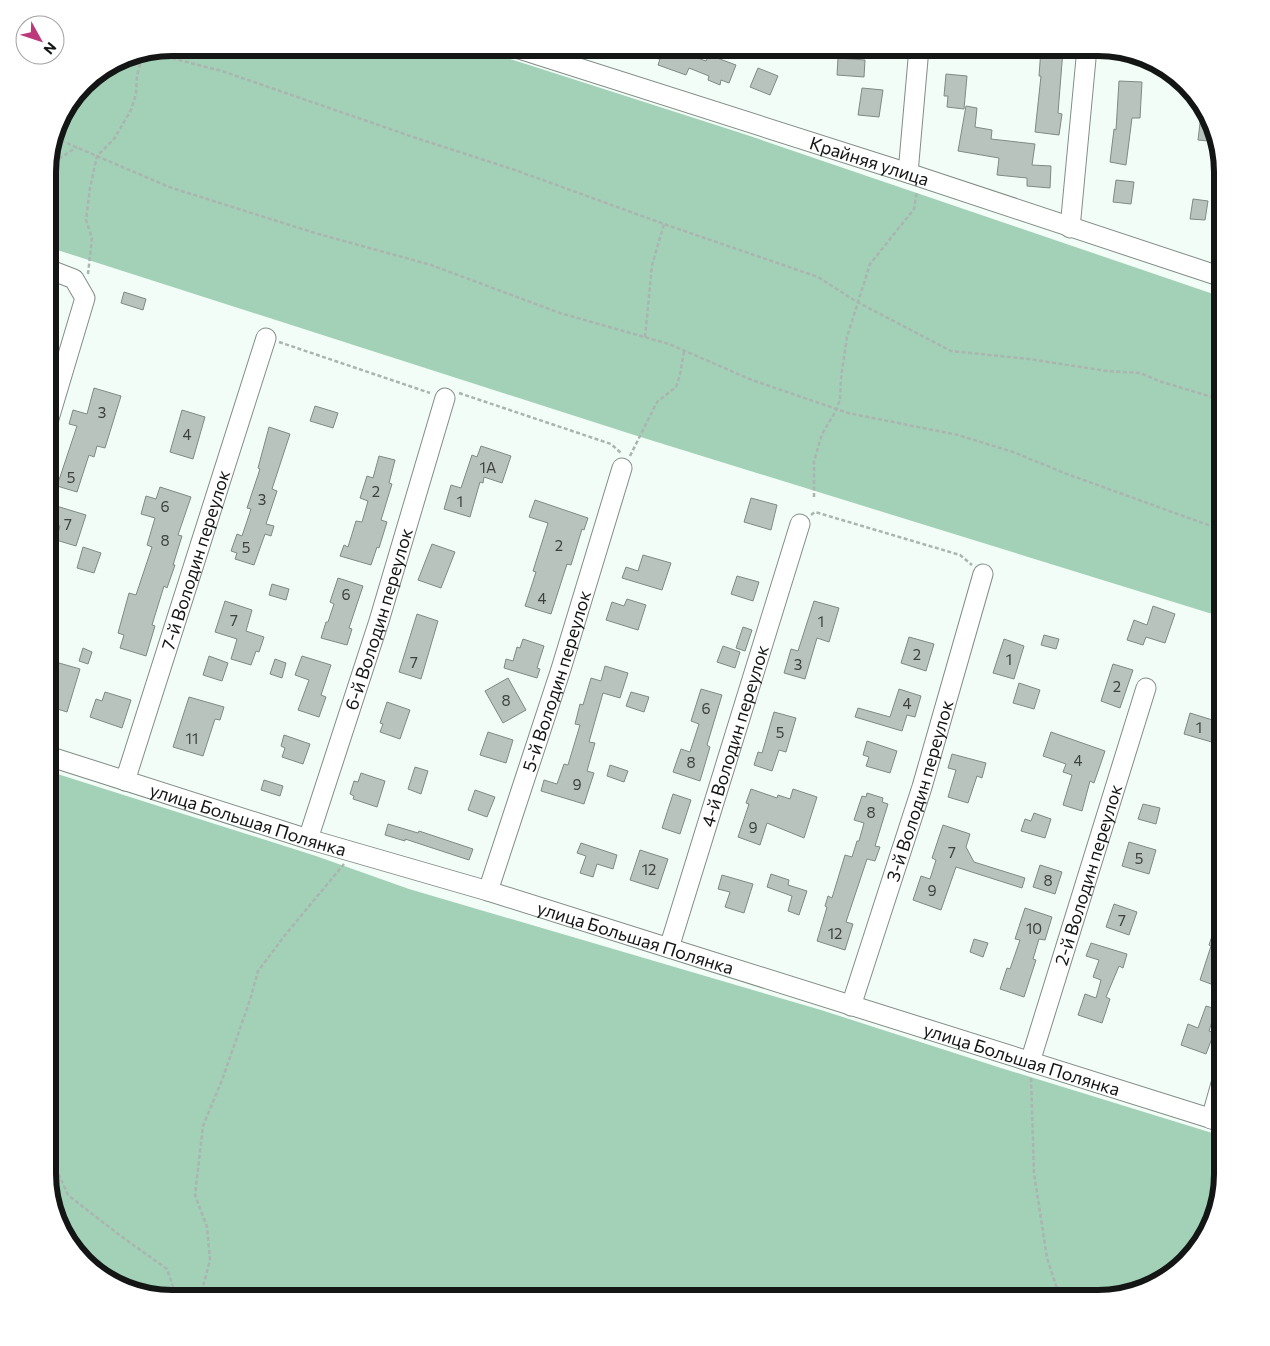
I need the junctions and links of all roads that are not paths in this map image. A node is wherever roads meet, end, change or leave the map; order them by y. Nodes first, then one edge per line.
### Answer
1 (541, 56) edge
2 (920, 56) edge
3 (1086, 56) edge
4 (914, 175) junction
5 (1070, 228) junction
6 (56, 272) edge
7 (1214, 274) edge
8 (266, 338) dead end
9 (56, 395) edge
10 (445, 398) dead end
11 (622, 468) road end
12 (800, 524) road end
13 (983, 574) road end
14 (1146, 688) dead end
15 (56, 759) edge
16 (125, 781) junction
17 (308, 839) junction
18 (488, 891) junction
19 (669, 948) junction
20 (851, 1006) junction
21 (1030, 1062) junction
22 (1214, 1119) edge

1 - 4 street, Крайняя улица
2 - 4 street
3 - 5 street
4 - 5 street, Крайняя улица
5 - 7 street, Крайняя улица
6 - 9 street
8 - 16 street, 7-й Володин переулок
10 - 17 street, 6-й Володин переулок
11 - 18 street, 5-й Володин переулок
12 - 19 street, 4-й Володин переулок
13 - 20 street, 3-й Володин переулок
14 - 21 street, 2-й Володин переулок
15 - 16 street, улица Большая Полянка
16 - 17 street, улица Большая Полянка
17 - 18 street, улица Большая Полянка
18 - 19 street, улица Большая Полянка
19 - 20 street, улица Большая Полянка
20 - 21 street, улица Большая Полянка
21 - 22 street, улица Большая Полянка

